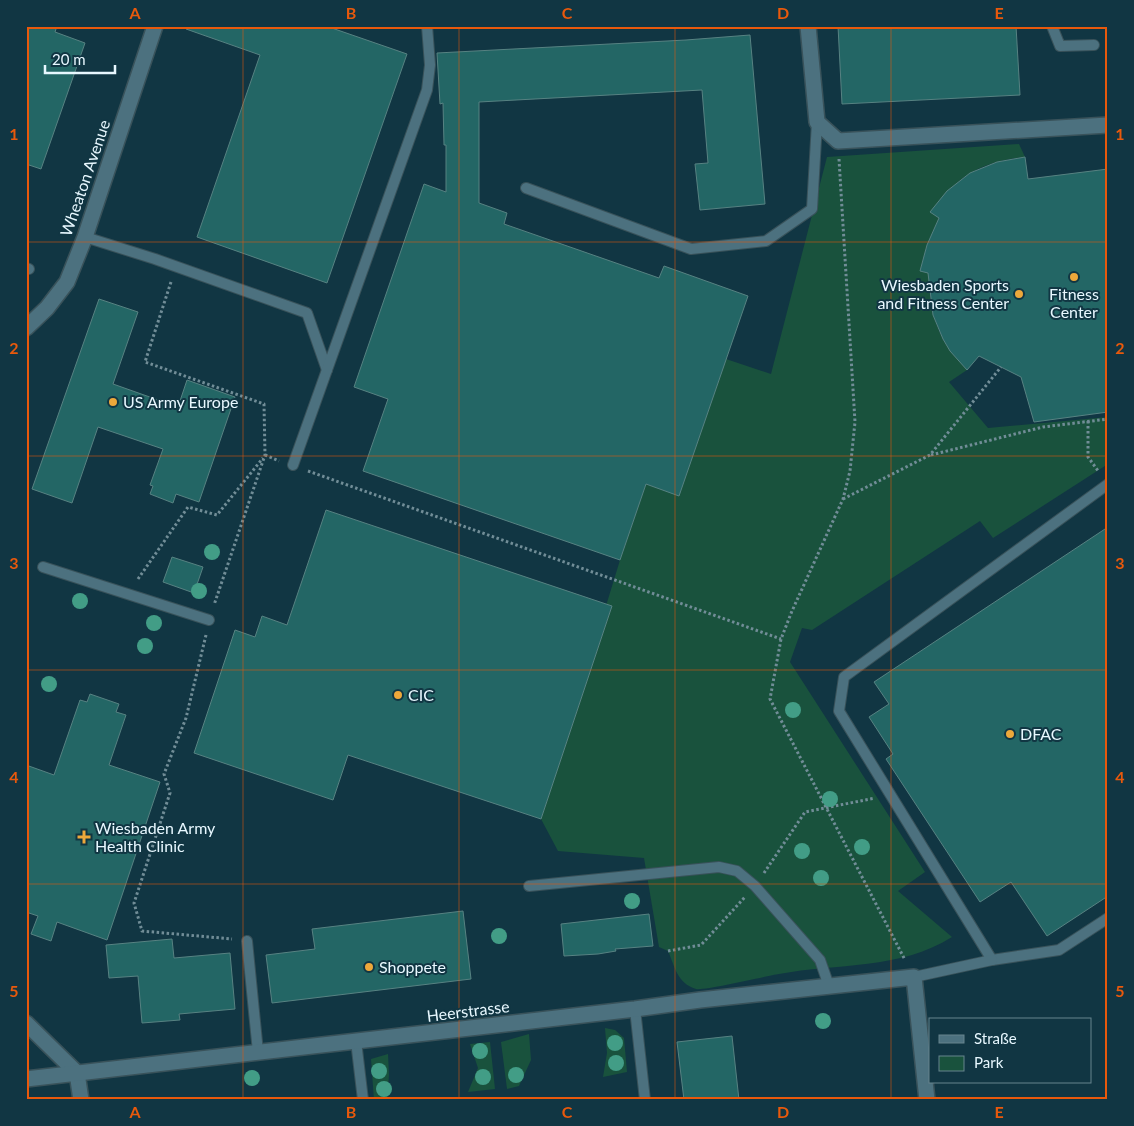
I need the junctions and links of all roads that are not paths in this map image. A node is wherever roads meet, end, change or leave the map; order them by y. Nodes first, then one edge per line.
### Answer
1 (155, 26) edge
2 (427, 26) edge
3 (808, 26) edge
4 (1052, 26) edge
5 (1094, 45) dead end
6 (817, 122) junction
7 (1108, 125) edge
8 (526, 188) dead end
9 (85, 237) junction
10 (26, 328) edge
11 (327, 370) junction
12 (293, 466) road end
13 (1105, 480) edge
14 (43, 567) dead end
15 (209, 620) road end
16 (529, 886) dead end
17 (1108, 918) edge
18 (247, 941) road end
19 (992, 960) junction
20 (914, 977) junction
21 (829, 986) junction
22 (635, 1009) junction
23 (26, 1023) edge
24 (356, 1041) junction
25 (258, 1052) junction
26 (77, 1073) junction
27 (26, 1079) edge
28 (81, 1100) edge
29 (363, 1100) edge
30 (645, 1100) edge
31 (927, 1100) edge

1 - 9 street, Wheaton Avenue
2 - 11 lane
3 - 6 street
4 - 5 lane
6 - 7 street
6 - 8 lane
9 - 10 street, Wheaton Avenue
9 - 11 lane
11 - 12 lane
13 - 19 lane
14 - 15 lane
16 - 21 lane
17 - 19 lane
18 - 25 lane
19 - 20 lane
20 - 21 street, Heerstrasse
20 - 31 street
21 - 22 street, Heerstrasse
22 - 24 street, Heerstrasse
22 - 30 lane
23 - 26 street
24 - 25 street, Heerstrasse
24 - 29 lane
25 - 26 street, Heerstrasse
26 - 27 street, Heerstrasse
26 - 28 street

